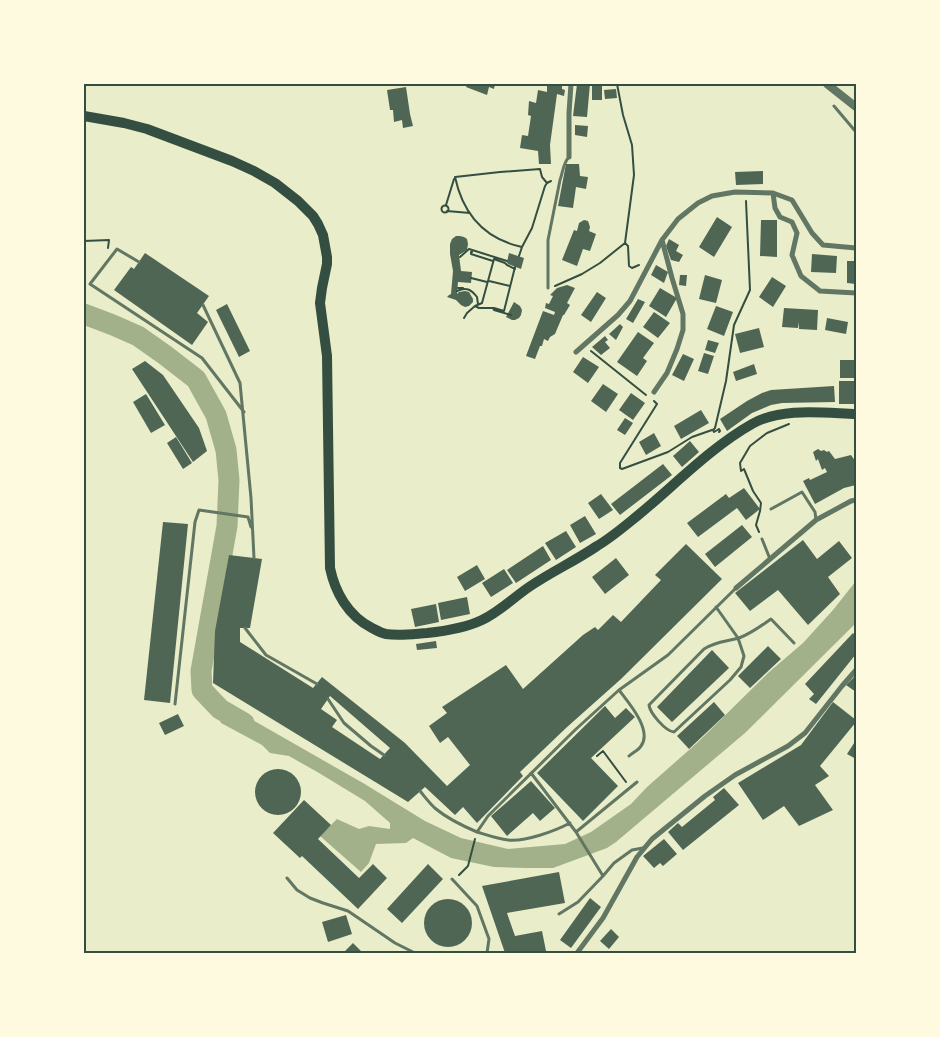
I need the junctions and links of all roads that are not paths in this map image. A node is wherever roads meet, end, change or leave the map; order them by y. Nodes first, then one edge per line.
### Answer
1 (571, 84) edge
2 (827, 84) edge
3 (834, 106) dead end
4 (856, 107) edge
5 (84, 116) edge
6 (856, 132) edge
7 (569, 157) joint
8 (773, 193) junction
9 (662, 240) junction
10 (856, 248) edge
11 (139, 262) dead end
12 (548, 288) road end
13 (856, 293) edge
14 (202, 305) dead end
15 (576, 352) dead end
16 (654, 392) dead end
17 (244, 412) junction
18 (856, 414) edge
19 (856, 500) edge
20 (771, 509) dead end
21 (816, 520) junction
22 (252, 531) junction
23 (762, 539) road end
24 (254, 558) dead end
25 (770, 559) junction
26 (736, 588) joint
27 (716, 607) junction
28 (245, 628) dead end
29 (738, 638) junction
30 (794, 644) dead end
31 (856, 670) edge
32 (317, 684) dead end
33 (619, 690) junction
34 (328, 699) dead end
35 (174, 704) dead end
36 (384, 755) dead end
37 (629, 756) dead end
38 (531, 773) junction
39 (637, 782) dead end
40 (420, 791) dead end
41 (570, 823) junction
42 (477, 832) junction
43 (576, 832) junction
44 (643, 848) junction
45 (603, 876) junction
46 (287, 878) dead end
47 (452, 879) road end
48 (559, 914) dead end
49 (415, 953) edge
50 (488, 953) edge
51 (577, 953) edge

1 - 7 street
2 - 4 street
3 - 6 lane
5 - 18 main road
7 - 12 lane
8 - 9 street
8 - 10 street
8 - 13 street
9 - 15 street
9 - 16 street
11 - 17 lane
14 - 17 lane
17 - 22 lane
19 - 21 street
20 - 21 lane
21 - 25 street
22 - 24 lane
22 - 35 lane
23 - 25 lane
25 - 26 street
26 - 27 lane
27 - 29 lane
27 - 33 lane
28 - 32 lane
29 - 29 lane
29 - 30 lane
31 - 44 street
33 - 37 lane
33 - 38 lane
34 - 36 lane
38 - 41 lane
38 - 42 lane
39 - 43 lane
40 - 42 lane
41 - 42 lane
41 - 43 lane
43 - 45 lane
44 - 45 lane
44 - 51 street
45 - 48 lane
46 - 49 lane
47 - 50 lane

